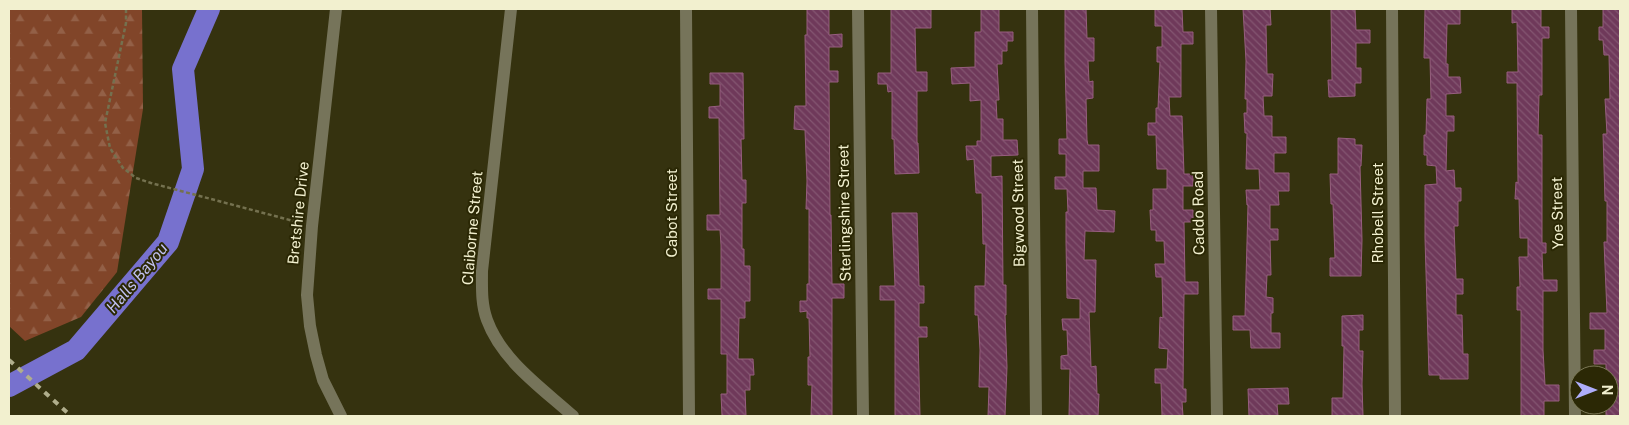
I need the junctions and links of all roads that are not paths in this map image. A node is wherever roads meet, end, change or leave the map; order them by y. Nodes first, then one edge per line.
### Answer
1 (336, 9) edge
2 (511, 9) edge
3 (686, 9) edge
4 (858, 9) edge
5 (1032, 9) edge
6 (1211, 9) edge
7 (1392, 9) edge
8 (1571, 9) edge
9 (341, 416) edge
10 (573, 416) edge
11 (689, 416) edge
12 (863, 416) edge
13 (1036, 416) edge
14 (1216, 416) edge
15 (1395, 416) edge
16 (1575, 416) edge

1 - 9 street, Bretshire Drive
2 - 10 street, Claiborne Street
3 - 11 street, Cabot Street
4 - 12 street, Sterlingshire Street
5 - 13 street, Bigwood Street
6 - 14 street, Caddo Road
7 - 15 street, Rhobell Street
8 - 16 street, Yoe Street

